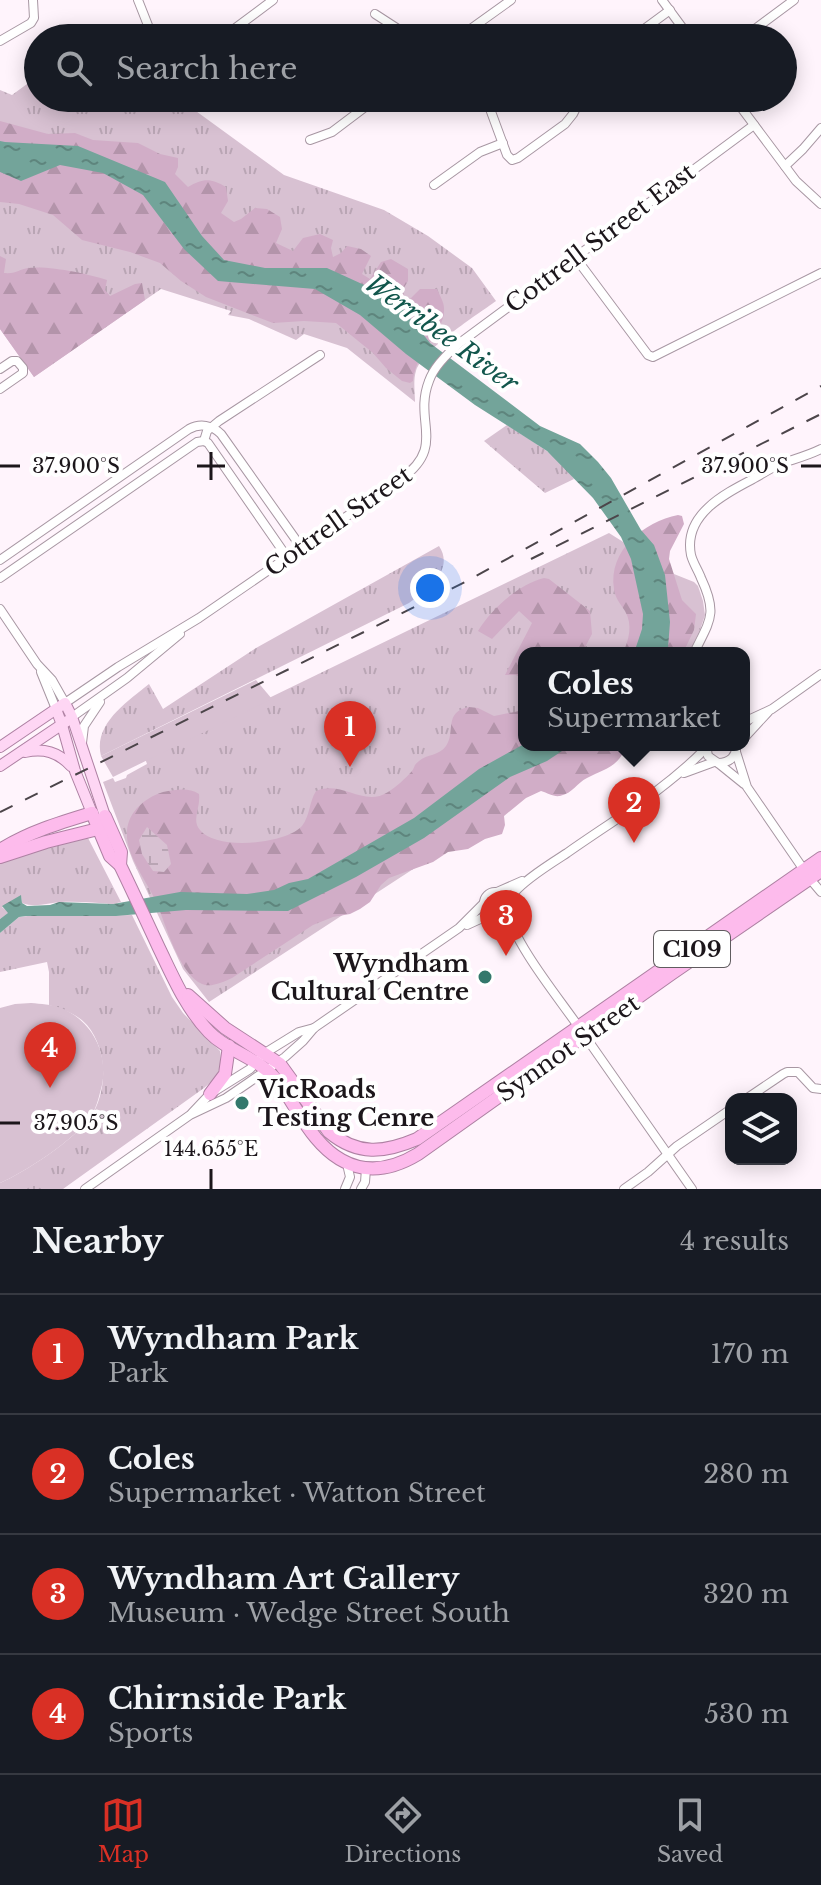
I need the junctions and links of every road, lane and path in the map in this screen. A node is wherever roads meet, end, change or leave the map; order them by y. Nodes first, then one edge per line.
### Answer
1 (33, 0) edge
2 (138, 0) edge
3 (273, 0) edge
4 (511, 0) edge
5 (662, 0) edge
6 (794, 0) edge
7 (670, 10) junction
8 (375, 14) dead end
9 (30, 24) edge
10 (147, 24) edge
11 (241, 24) edge
12 (390, 24) edge
13 (478, 24) edge
14 (651, 24) edge
15 (680, 24) edge
16 (762, 24) edge
17 (24, 27) edge
18 (0, 41) edge
19 (358, 112) edge
20 (491, 112) edge
21 (574, 112) edge
22 (744, 112) edge
23 (754, 125) junction
24 (821, 128) edge
25 (310, 140) dead end
26 (503, 143) junction
27 (785, 166) junction
28 (434, 185) dead end
29 (821, 204) edge
30 (575, 257) junction
31 (821, 273) edge
32 (448, 354) joint
33 (320, 355) dead end
34 (0, 369) edge
35 (0, 389) edge
36 (211, 427) junction
37 (204, 441) junction
38 (821, 449) edge
39 (94, 496) junction
40 (101, 507) junction
41 (52, 525) junction
42 (59, 535) junction
43 (301, 547) junction
44 (287, 557) junction
45 (0, 560) edge
46 (0, 578) edge
47 (0, 609) edge
48 (199, 618) junction
49 (697, 647) edge
50 (821, 674) edge
51 (108, 692) junction
52 (60, 706) junction
53 (772, 709) junction
54 (72, 717) junction
55 (750, 719) edge
56 (62, 725) junction
57 (750, 732) edge
58 (0, 747) edge
59 (82, 747) junction
60 (702, 751) edge
61 (707, 751) edge
62 (735, 751) edge
63 (737, 751) edge
64 (15, 756) junction
65 (716, 763) junction
66 (0, 766) edge
67 (75, 771) junction
68 (676, 776) junction
69 (747, 787) junction
70 (92, 813) junction
71 (105, 816) junction
72 (98, 829) junction
73 (0, 850) edge
74 (0, 857) edge
75 (821, 858) edge
76 (120, 865) junction
77 (812, 873) edge
78 (531, 878) junction
79 (497, 892) junction
80 (821, 892) edge
81 (483, 904) junction
82 (506, 906) junction
83 (492, 914) junction
84 (459, 928) junction
85 (519, 941) junction
86 (174, 981) junction
87 (314, 1028) junction
88 (582, 1031) junction
89 (229, 1046) junction
90 (266, 1062) junction
91 (821, 1089) edge
92 (499, 1090) junction
93 (755, 1093) edge
94 (210, 1094) junction
95 (725, 1113) edge
96 (190, 1115) junction
97 (351, 1146) junction
98 (668, 1155) junction
99 (347, 1164) junction
100 (366, 1169) junction
101 (85, 1189) edge
102 (345, 1189) edge
103 (361, 1189) edge
104 (624, 1189) edge
105 (692, 1189) edge

1 - 9 street
2 - 10 street
3 - 11 street
4 - 13 street
5 - 7 street
6 - 16 street
7 - 14 street
7 - 15 street
8 - 12 street
17 - 18 street
19 - 25 street
20 - 26 street
21 - 26 street
22 - 23 street
23 - 27 street
23 - 30 street, Cottrell Street East
24 - 27 street
26 - 28 street
27 - 29 street
30 - 31 street
30 - 32 street, Cottrell Street East
32 - 43 street, Cottrell Street
33 - 36 street
34 - 35 street
36 - 37 street
36 - 39 street
36 - 43 street
37 - 40 street
37 - 44 street
38 - 49 street
39 - 40 street
39 - 41 street
40 - 42 street
41 - 42 street
41 - 45 street
42 - 46 street
43 - 44 street, Cottrell Street
44 - 48 street, Cottrell Street
47 - 52 street
48 - 51 street, Cottrell Street
48 - 52 street, Cottrell Street
50 - 53 street
51 - 54 street, Cottrell Street
51 - 59 street
52 - 54 main road
52 - 56 main road
52 - 58 main road, Cottrell Street
53 - 55 street
53 - 57 street
54 - 56 main road, Cottrell Street
54 - 59 main road
56 - 64 main road, Cottrell Street
56 - 67 main road
59 - 71 main road
60 - 68 street
61 - 65 street
62 - 65 street
63 - 69 street
64 - 66 main road, Cottrell Street
64 - 67 main road
65 - 68 street
65 - 69 street
67 - 70 main road
68 - 78 street
69 - 77 street
70 - 71 highway
70 - 72 highway
70 - 73 highway
71 - 72 highway
71 - 76 highway, C109
72 - 74 highway
72 - 76 highway, C109
75 - 77 highway, Synnot Street / C109
76 - 86 highway, C109
77 - 80 street
77 - 88 highway, Synnot Street / C109
78 - 79 street
78 - 82 street
79 - 81 street
79 - 82 street
81 - 83 street
81 - 84 street
82 - 83 street
82 - 85 street
83 - 84 street
83 - 85 street
84 - 87 street
85 - 88 street
86 - 89 highway, C109
86 - 90 highway, C109
87 - 90 street
87 - 90 street
88 - 92 highway, Synnot Street / C109
88 - 98 street
89 - 90 highway, C109
89 - 94 highway
90 - 94 street
90 - 96 street
90 - 97 highway, C109
90 - 99 highway, C109
91 - 93 street
92 - 97 highway, Synnot Street / C109
92 - 100 highway, Synnot Street / C109
94 - 96 street
95 - 98 street
96 - 101 street
97 - 100 highway
98 - 104 street
98 - 105 street
99 - 100 highway, C109
99 - 102 street
100 - 103 street

